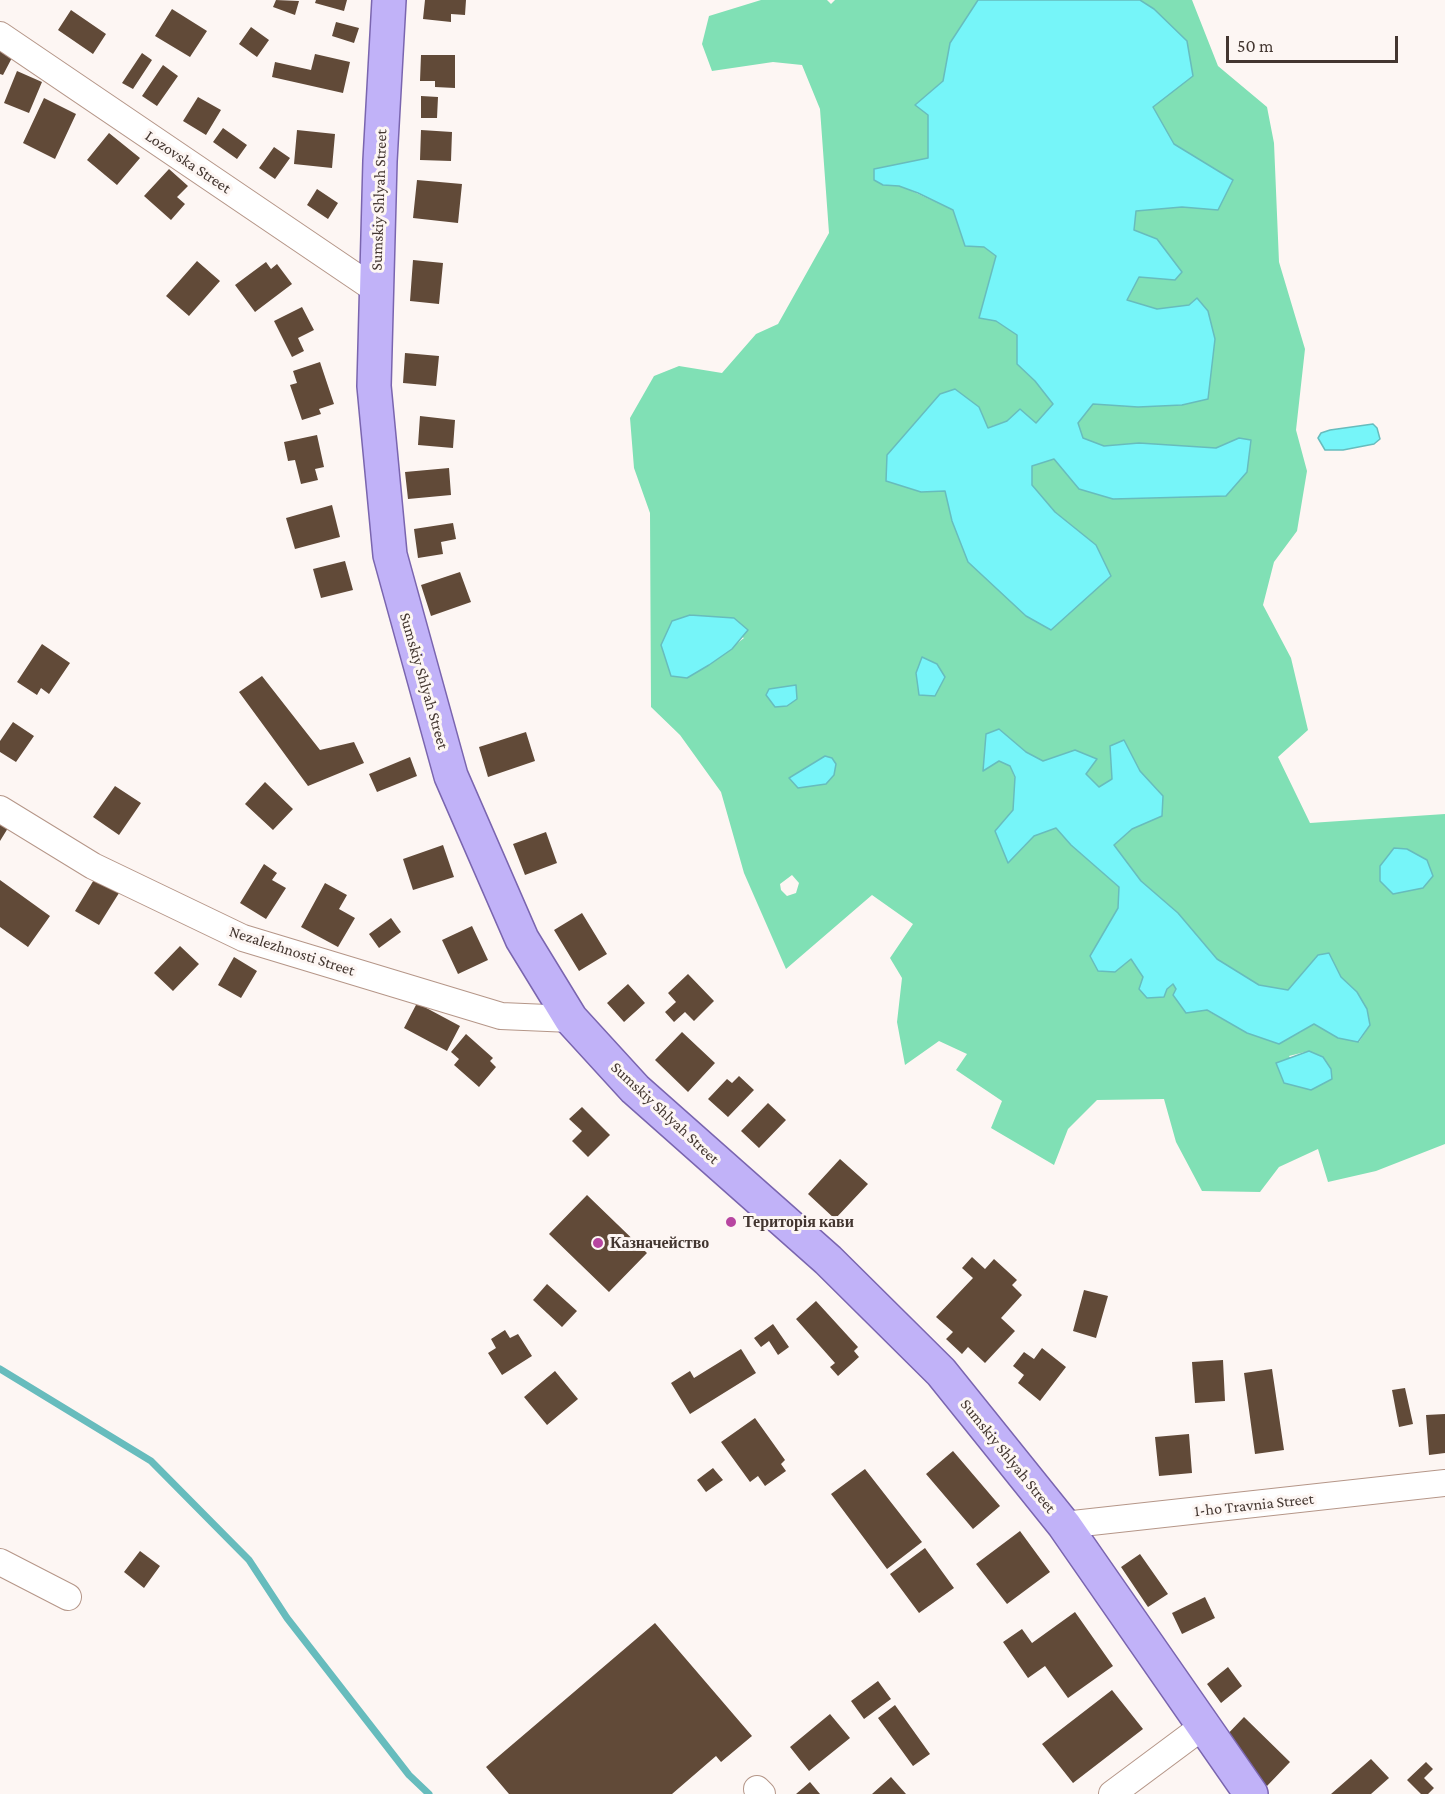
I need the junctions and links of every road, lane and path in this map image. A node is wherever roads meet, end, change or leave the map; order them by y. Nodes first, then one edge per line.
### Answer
1 (389, 0) edge
2 (0, 35) edge
3 (376, 290) junction
4 (0, 809) edge
5 (571, 1019) junction
6 (1445, 1483) edge
7 (1064, 1525) junction
8 (0, 1562) edge
9 (68, 1597) dead end
10 (1202, 1727) junction
11 (1112, 1794) edge
12 (1251, 1794) edge

1 - 3 main road, Sumskiy Shlyah Street
2 - 3 street, Lozovska Street
3 - 5 main road, Sumskiy Shlyah Street
4 - 5 street, Nezalezhnosti Street
5 - 7 main road, Sumskiy Shlyah Street
6 - 7 street, 1-ho Travnia Street
7 - 10 main road, Sumskiy Shlyah Street
8 - 9 street
10 - 11 street
10 - 12 main road, Sumskiy Shlyah Street

